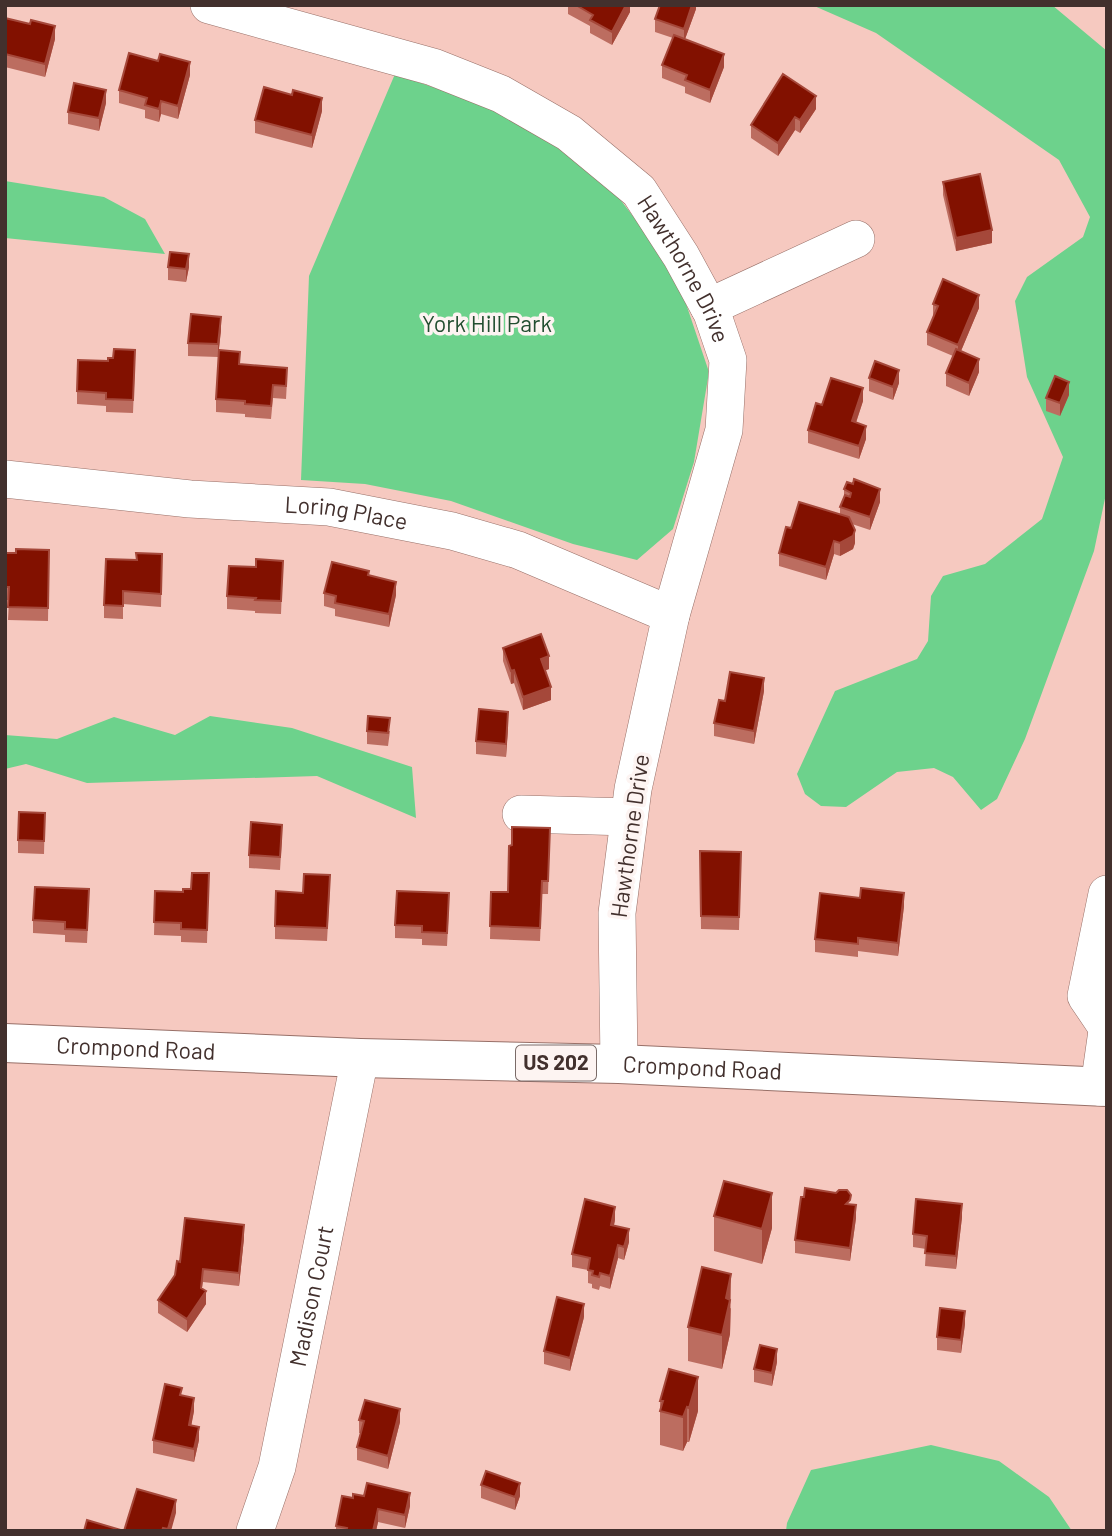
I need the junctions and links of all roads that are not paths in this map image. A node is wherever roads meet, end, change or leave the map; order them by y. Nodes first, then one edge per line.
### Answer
1 (209, 5) edge
2 (856, 239) dead end
3 (709, 307) junction
4 (5, 479) edge
5 (671, 615) junction
6 (521, 814) dead end
7 (629, 817) junction
8 (1107, 894) edge
9 (1107, 1029) edge
10 (5, 1044) edge
11 (360, 1058) junction
12 (619, 1065) junction
13 (1103, 1087) edge
14 (254, 1531) edge

1 - 3 street, Hawthorne Drive
2 - 3 street
3 - 5 street, Hawthorne Drive
4 - 5 street, Loring Place
5 - 7 street, Hawthorne Drive
6 - 7 street
7 - 12 street, Hawthorne Drive
8 - 9 street
9 - 13 street
10 - 11 highway, Crompond Road / US 202
11 - 12 highway, Crompond Road / US 202
11 - 14 street, Madison Court
12 - 13 highway, Crompond Road / US 202

